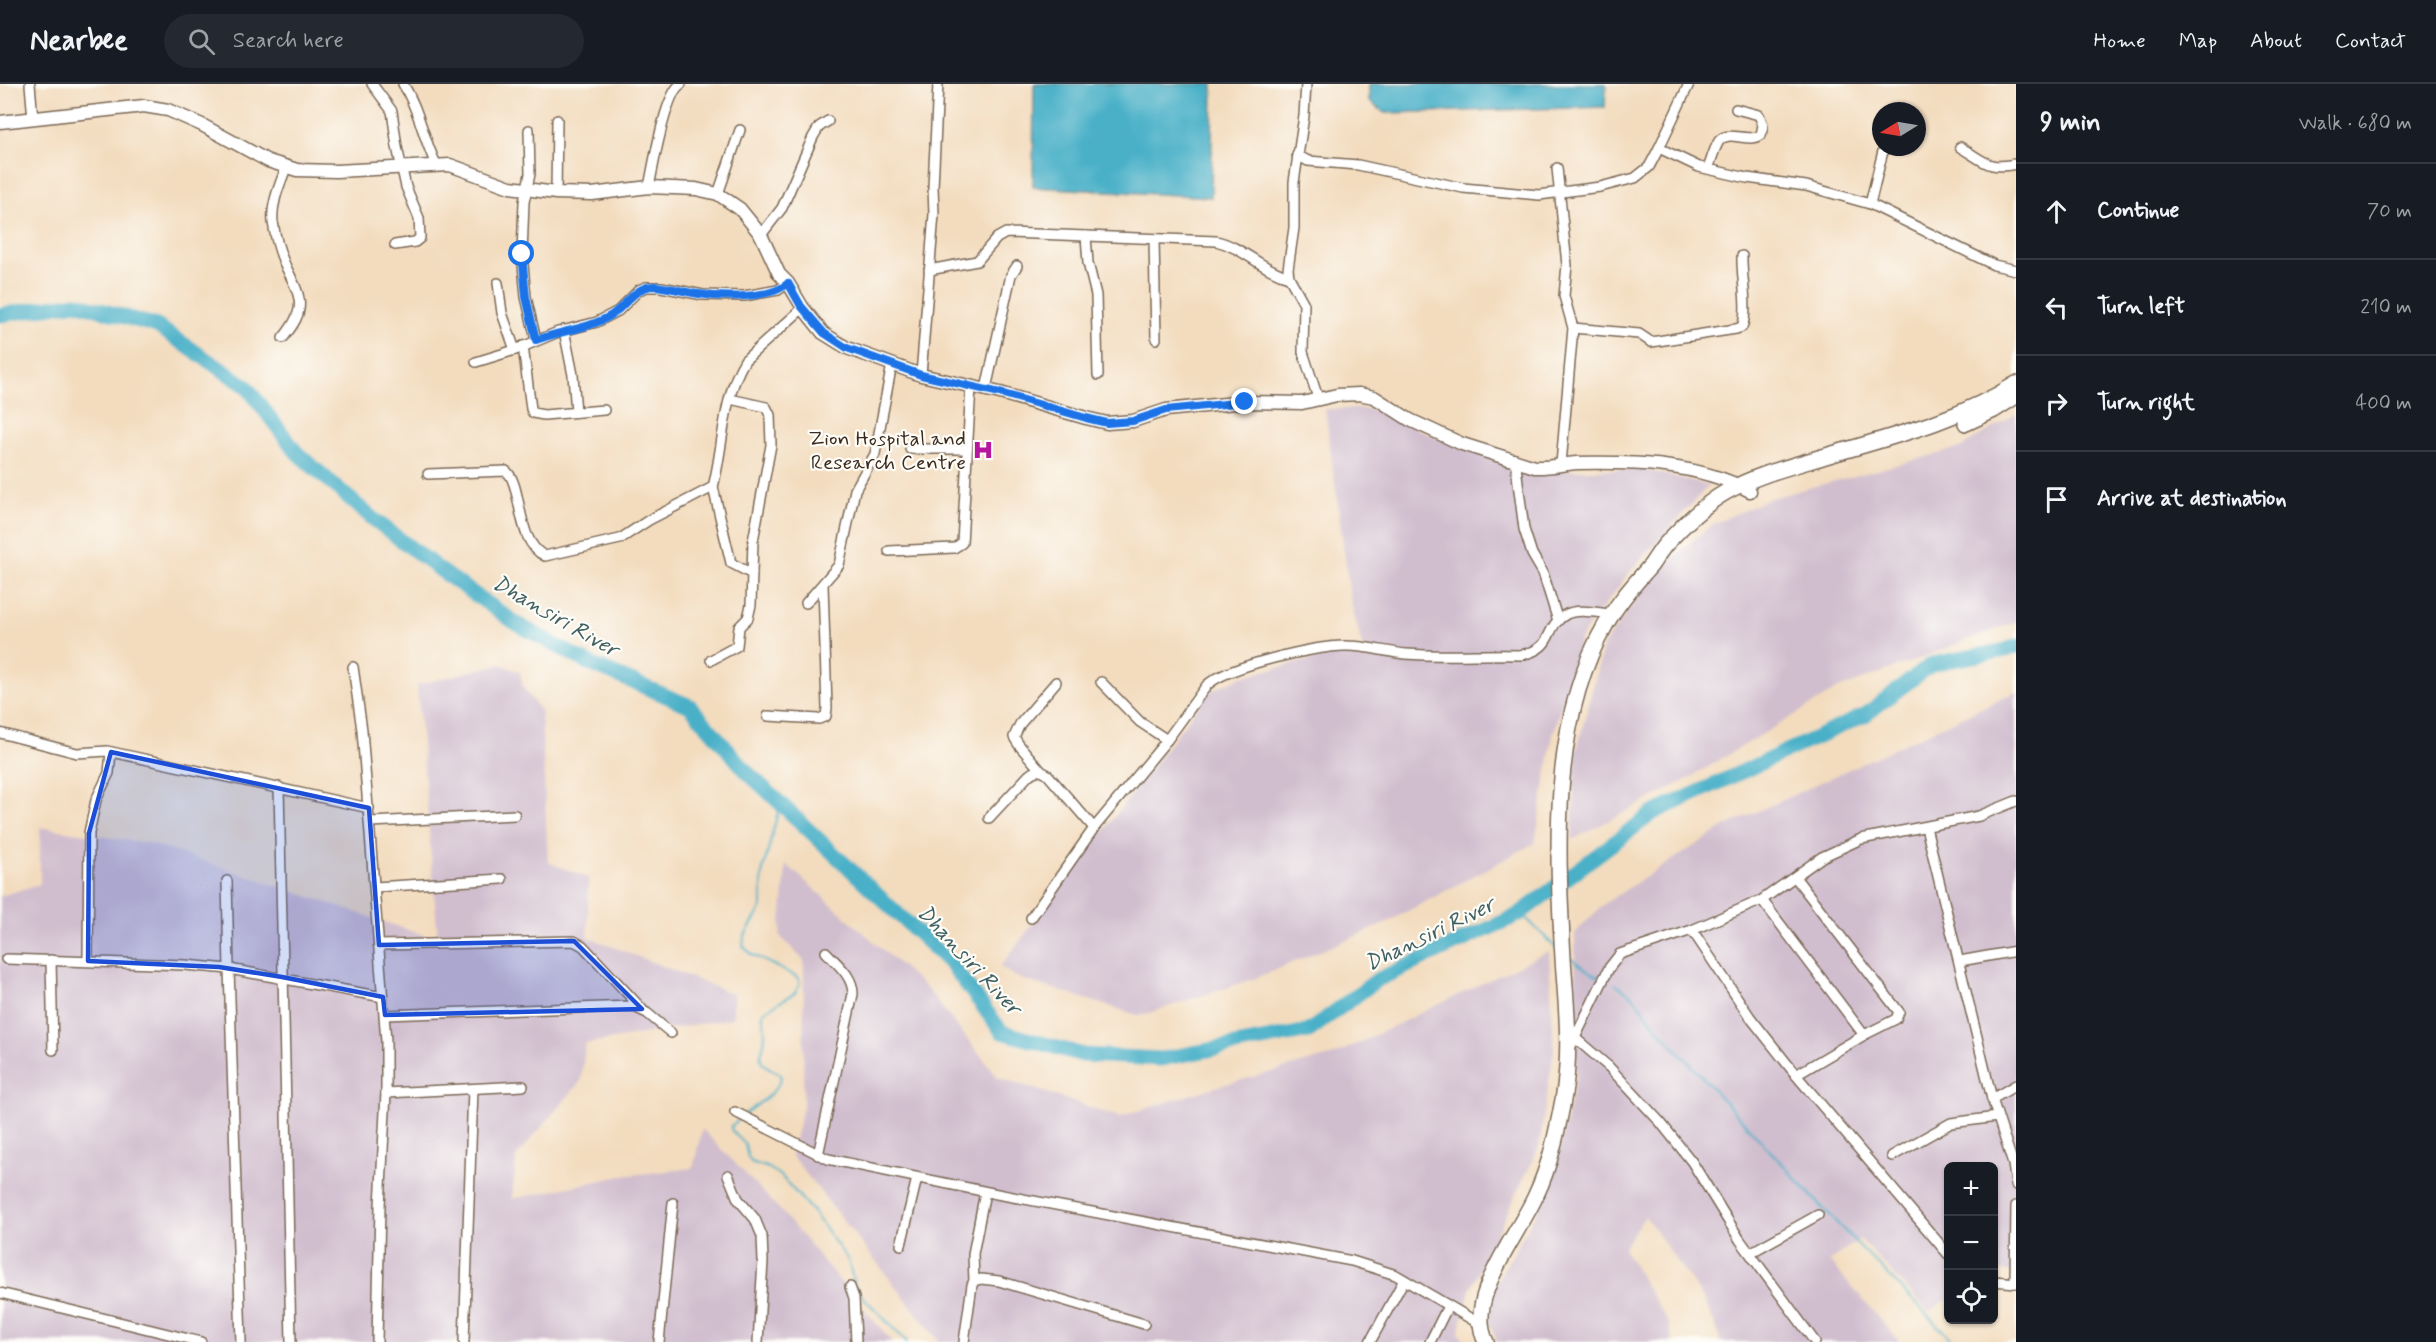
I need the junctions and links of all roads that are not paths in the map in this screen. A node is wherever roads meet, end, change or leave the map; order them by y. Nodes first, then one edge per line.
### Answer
1 (30, 84) edge
2 (372, 84) edge
3 (403, 84) edge
4 (681, 84) edge
5 (938, 84) edge
6 (1306, 84) edge
7 (1689, 84) edge
8 (1736, 109) dead end
9 (33, 119) junction
10 (557, 120) dead end
11 (828, 121) dead end
12 (0, 122) edge
13 (529, 130) dead end
14 (740, 130) dead end
15 (1960, 147) dead end
16 (1659, 148) junction
17 (1297, 155) junction
18 (1882, 156) edge
19 (2016, 164) edge
20 (433, 165) junction
21 (404, 167) junction
22 (286, 168) junction
23 (1557, 168) dead end
24 (1708, 169) junction
25 (649, 187) junction
26 (528, 190) junction
27 (556, 193) junction
28 (1560, 193) junction
29 (718, 194) junction
30 (1870, 204) junction
31 (761, 235) junction
32 (1086, 236) junction
33 (1154, 239) junction
34 (395, 245) dead end
35 (1742, 256) dead end
36 (1017, 266) dead end
37 (929, 270) junction
38 (2016, 270) edge
39 (1289, 277) junction
40 (498, 283) dead end
41 (788, 283) junction
42 (803, 308) junction
43 (1574, 328) junction
44 (564, 330) junction
45 (283, 338) dead end
46 (1156, 339) dead end
47 (536, 340) junction
48 (519, 348) junction
49 (476, 362) dead end
50 (892, 364) junction
51 (921, 375) junction
52 (1098, 375) dead end
53 (2016, 384) edge
54 (971, 386) junction
55 (986, 390) junction
56 (2016, 396) edge
57 (1318, 398) junction
58 (730, 399) junction
59 (604, 410) dead end
60 (576, 412) junction
61 (966, 448) junction
62 (910, 449) dead end
63 (1515, 459) junction
64 (1561, 464) junction
65 (428, 474) dead end
66 (713, 487) junction
67 (1744, 488) junction
68 (889, 551) dead end
69 (752, 574) junction
70 (823, 585) junction
71 (806, 603) dead end
72 (1612, 614) junction
73 (1558, 621) junction
74 (711, 660) dead end
75 (353, 667) dead end
76 (1056, 682) dead end
77 (1101, 682) dead end
78 (768, 716) dead end
79 (0, 734) edge
80 (1167, 740) junction
81 (111, 752) junction
82 (1041, 771) junction
83 (279, 787) junction
84 (2016, 801) edge
85 (369, 808) junction
86 (515, 815) dead end
87 (988, 818) dead end
88 (370, 822) junction
89 (1926, 827) junction
90 (1094, 828) junction
91 (1795, 877) junction
92 (502, 879) dead end
93 (227, 881) dead end
94 (375, 887) junction
95 (1762, 900) junction
96 (1031, 918) dead end
97 (1692, 930) junction
98 (379, 945) junction
99 (2016, 951) edge
100 (826, 952) dead end
101 (6, 959) dead end
102 (51, 960) junction
103 (88, 961) junction
104 (1959, 961) junction
105 (229, 969) junction
106 (282, 977) junction
107 (383, 997) junction
108 (642, 1009) junction
109 (385, 1015) junction
110 (670, 1033) dead end
111 (1864, 1035) junction
112 (1572, 1044) junction
113 (53, 1050) dead end
114 (1796, 1075) junction
115 (522, 1086) dead end
116 (2016, 1086) edge
117 (473, 1089) junction
118 (386, 1093) junction
119 (1992, 1099) junction
120 (735, 1112) dead end
121 (1997, 1117) junction
122 (818, 1155) junction
123 (1892, 1156) dead end
124 (728, 1175) dead end
125 (917, 1178) junction
126 (2016, 1185) edge
127 (985, 1192) junction
128 (673, 1203) dead end
129 (2016, 1206) edge
130 (1818, 1215) dead end
131 (901, 1245) dead end
132 (1944, 1249) edge
133 (1750, 1253) junction
134 (1404, 1280) junction
135 (974, 1281) junction
136 (1998, 1281) edge
137 (2015, 1283) edge
138 (850, 1287) dead end
139 (0, 1293) edge
140 (1448, 1306) junction
141 (1144, 1324) dead end
142 (1480, 1324) junction
143 (1435, 1337) edge
144 (201, 1342) edge
145 (241, 1342) edge
146 (291, 1342) edge
147 (377, 1342) edge
148 (464, 1342) edge
149 (659, 1342) edge
150 (758, 1342) edge
151 (856, 1342) edge
152 (964, 1342) edge
153 (1370, 1342) edge
154 (1430, 1342) edge
155 (1486, 1342) edge
156 (1815, 1342) edge

1 - 9 street
2 - 21 street
3 - 20 street
4 - 25 street
5 - 37 street
6 - 17 street
7 - 16 street
8 - 24 street
9 - 12 street
9 - 22 street
10 - 27 street
11 - 31 street
13 - 26 street
14 - 29 street
15 - 19 street
16 - 24 street
16 - 28 street
17 - 28 street
17 - 39 street
18 - 30 street
20 - 21 street
20 - 26 street
21 - 22 street
21 - 34 street
22 - 45 street
23 - 28 street
24 - 30 street
25 - 27 street
25 - 29 street
26 - 27 street
26 - 47 street
28 - 43 street
29 - 31 street
30 - 38 street
31 - 41 street
32 - 33 street
32 - 37 street
32 - 52 street
33 - 39 street
33 - 46 street
35 - 43 street
36 - 55 street
37 - 51 street
39 - 57 street
40 - 48 street
41 - 42 street
41 - 44 street
42 - 50 street
42 - 58 street
43 - 64 street
44 - 47 street
44 - 60 street
47 - 48 street
48 - 49 street
48 - 60 street
50 - 51 street
50 - 70 street
51 - 54 street
53 - 67 main road
54 - 55 street
54 - 61 street
55 - 57 street
56 - 67 main road
57 - 63 street
58 - 66 street
58 - 69 street
59 - 60 street
61 - 62 street
61 - 68 street
63 - 64 street
63 - 73 street
64 - 67 street
65 - 66 street
66 - 69 street
67 - 72 main road
69 - 74 street
70 - 71 street
70 - 78 street
72 - 73 street
72 - 112 main road
73 - 80 street
75 - 85 street
76 - 82 street
77 - 80 street
79 - 81 street
80 - 90 street
81 - 83 street
81 - 103 street
82 - 87 street
82 - 90 street
83 - 85 street
83 - 106 street
84 - 89 street
85 - 88 street
86 - 88 street
88 - 94 street
89 - 91 street
89 - 104 street
90 - 96 street
91 - 95 street
91 - 111 street
92 - 94 street
93 - 105 street
94 - 98 street
95 - 97 street
95 - 111 street
97 - 112 street
97 - 114 street
98 - 107 street
98 - 108 street
99 - 104 street
100 - 122 street
101 - 102 street
102 - 103 street
102 - 113 street
103 - 105 street
104 - 119 street
105 - 106 street
105 - 145 street
106 - 107 street
106 - 146 street
107 - 109 street
108 - 109 street
108 - 110 street
109 - 118 street
111 - 114 street
112 - 133 street
112 - 142 main road
114 - 132 street
115 - 117 street
116 - 119 street
117 - 118 street
117 - 148 street
118 - 147 street
119 - 121 street
120 - 122 street
121 - 123 street
121 - 126 street
122 - 125 street
124 - 150 street
125 - 127 street
125 - 131 street
127 - 134 street
127 - 135 street
128 - 149 street
129 - 137 street
130 - 133 street
133 - 156 street
134 - 140 street
134 - 153 street
135 - 141 street
135 - 152 street
136 - 137 street
138 - 151 street
139 - 144 street
140 - 142 street
140 - 143 street
142 - 155 main road
143 - 154 street

